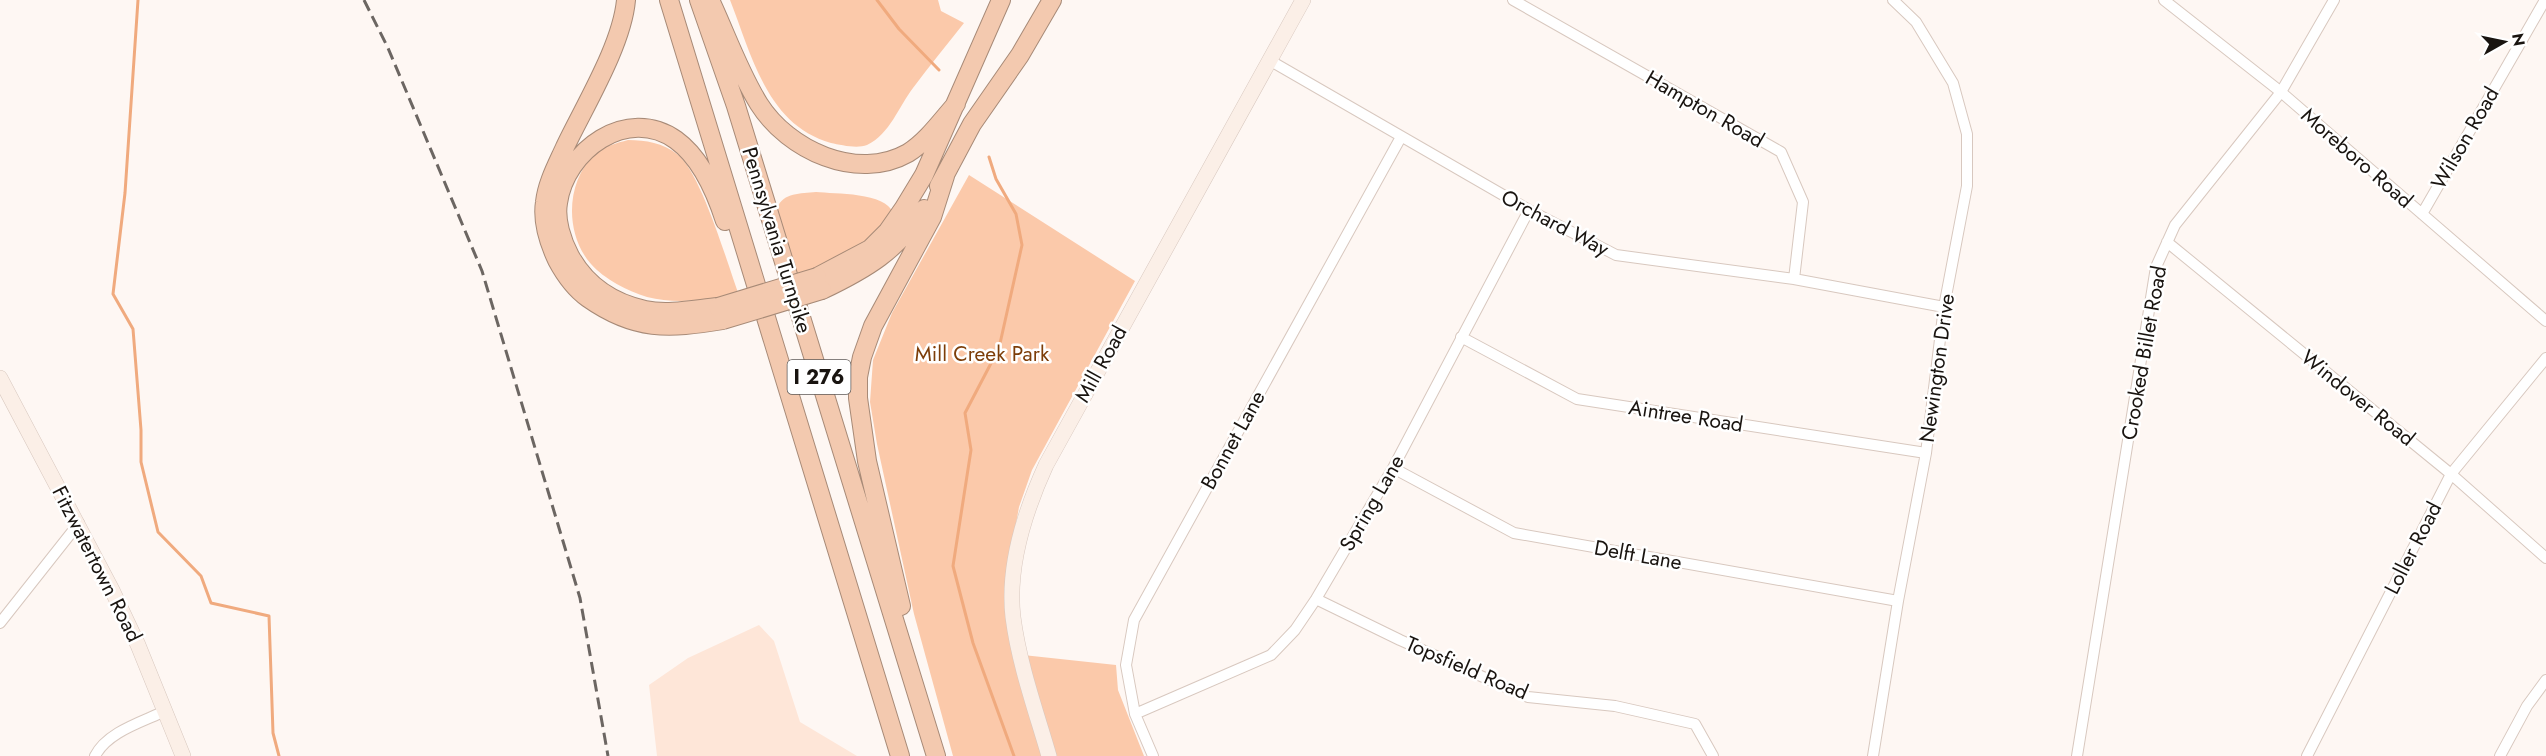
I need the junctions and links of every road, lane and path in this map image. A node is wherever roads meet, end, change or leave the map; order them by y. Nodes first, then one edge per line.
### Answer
1 (626, 0) edge
2 (669, 0) edge
3 (699, 0) edge
4 (710, 0) edge
5 (1001, 0) edge
6 (1052, 0) edge
7 (1303, 0) edge
8 (1513, 0) edge
9 (1893, 0) edge
10 (2164, 0) edge
11 (2334, 0) edge
12 (2545, 0) edge
13 (1269, 60) junction
14 (2281, 92) junction
15 (956, 104) junction
16 (1401, 136) junction
17 (945, 176) junction
18 (1529, 210) junction
19 (2422, 214) junction
20 (2167, 242) junction
21 (1794, 279) junction
22 (820, 284) junction
23 (1944, 307) junction
24 (721, 313) junction
25 (2546, 321) edge
26 (769, 329) junction
27 (1461, 337) junction
28 (2546, 358) edge
29 (0, 378) edge
30 (1926, 453) junction
31 (1393, 468) junction
32 (2451, 474) junction
33 (79, 523) junction
34 (2546, 558) edge
35 (1316, 599) junction
36 (1898, 601) junction
37 (0, 623) edge
38 (2546, 680) edge
39 (165, 711) junction
40 (1135, 714) junction
41 (95, 756) edge
42 (183, 756) edge
43 (900, 756) edge
44 (937, 756) edge
45 (1050, 756) edge
46 (1153, 756) edge
47 (1713, 756) edge
48 (1874, 756) edge
49 (2078, 756) edge
50 (2307, 756) edge
51 (2500, 756) edge

1 - 24 highway
2 - 26 highway, Pennsylvania Turnpike / I 276
3 - 44 highway, Pennsylvania Turnpike / I 276
4 - 15 highway
5 - 15 highway
6 - 17 highway
7 - 13 street, Mill Road
8 - 21 street, Hampton Road
9 - 23 street, Newington Drive
10 - 14 street, Moreboro Road
11 - 14 street, Crooked Billet Road
12 - 19 street, Wilson Road
13 - 16 street, Orchard Way
13 - 45 street, Mill Road
14 - 19 street, Moreboro Road
14 - 20 street, Crooked Billet Road
15 - 22 highway
16 - 18 street, Orchard Way
16 - 40 street, Bonnet Lane
17 - 22 highway
17 - 44 highway
18 - 21 street, Orchard Way
18 - 27 street, Spring Lane
19 - 25 street, Moreboro Road
20 - 32 street, Windover Road
20 - 49 street, Crooked Billet Road
21 - 23 street, Orchard Way
22 - 24 highway, bridge
23 - 30 street, Newington Drive
24 - 26 highway
26 - 43 highway, Pennsylvania Turnpike / I 276
27 - 30 street, Aintree Road
27 - 31 street, Spring Lane
28 - 32 street, Loller Road
29 - 33 street, Fitzwatertown Road
30 - 36 street, Newington Drive
31 - 35 street, Spring Lane
31 - 36 street, Delft Lane
32 - 34 street, Windover Road
32 - 50 street, Loller Road
33 - 37 street
33 - 39 street, Fitzwatertown Road
35 - 40 street, Spring Lane
35 - 47 street, Topsfield Road
36 - 48 street, Newington Drive
38 - 51 street
39 - 41 street
39 - 42 street, Fitzwatertown Road
40 - 46 street, Bonnet Lane

